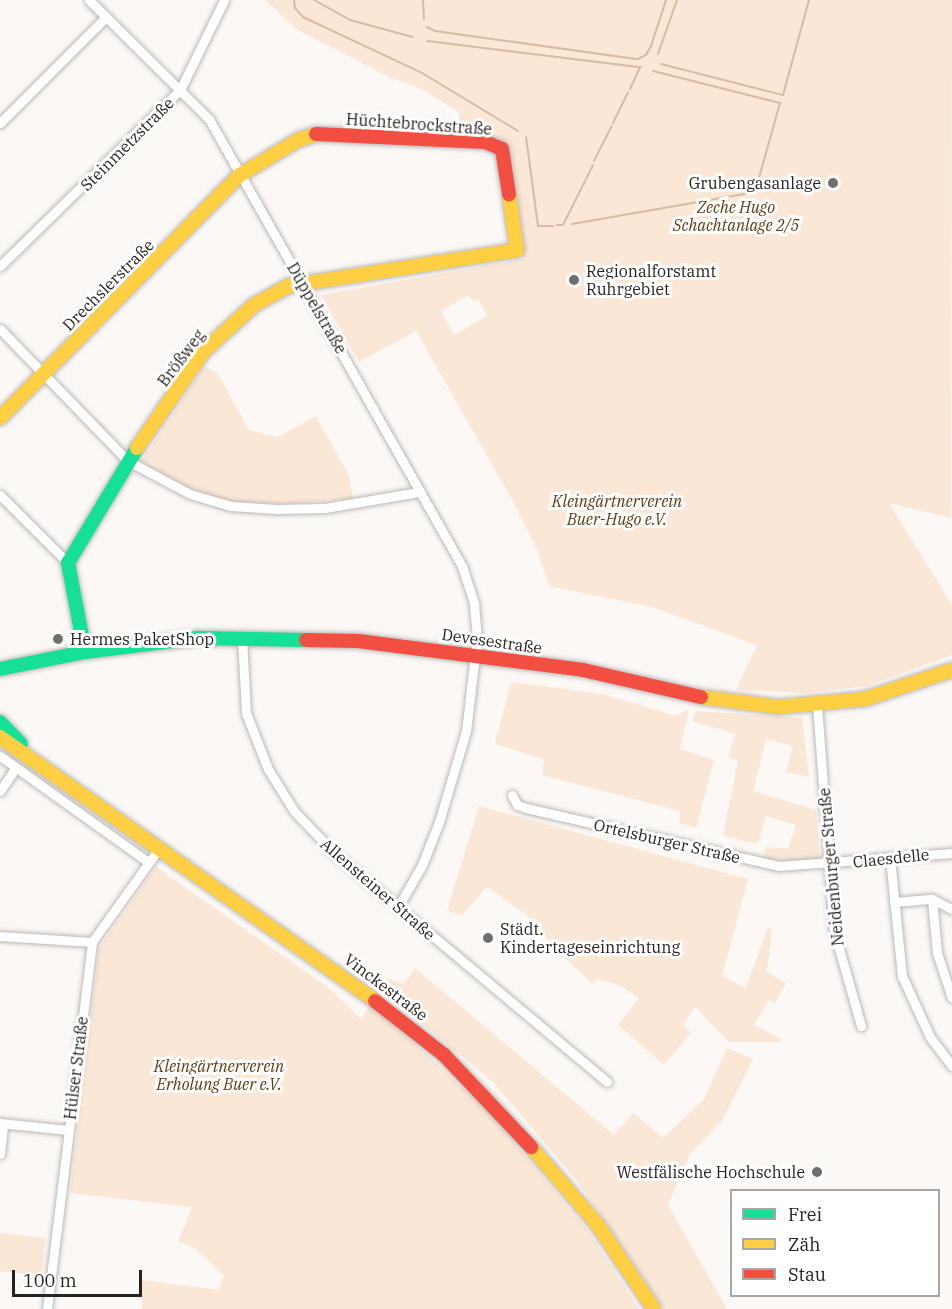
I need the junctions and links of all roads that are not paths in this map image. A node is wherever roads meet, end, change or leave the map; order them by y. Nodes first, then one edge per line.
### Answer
1 (89, 0) edge
2 (224, 0) edge
3 (106, 17) junction
4 (180, 90) junction
5 (0, 123) edge
6 (240, 175) junction
7 (518, 250) joint
8 (0, 266) edge
9 (302, 282) junction
10 (0, 329) edge
11 (44, 374) junction
12 (0, 418) edge
13 (128, 461) junction
14 (420, 492) junction
15 (0, 495) edge
16 (68, 563) junction
17 (242, 637) junction
18 (85, 652) junction
19 (477, 655) junction
20 (22, 667) junction
21 (0, 669) edge
22 (952, 670) edge
23 (0, 679) edge
24 (817, 705) junction
25 (0, 722) edge
26 (0, 737) edge
27 (0, 756) edge
28 (35, 759) junction
29 (15, 769) junction
30 (0, 791) edge
31 (512, 795) dead end
32 (160, 847) junction
33 (952, 853) edge
34 (890, 858) junction
35 (148, 862) junction
36 (830, 865) junction
37 (932, 899) junction
38 (894, 902) junction
39 (398, 907) junction
40 (952, 909) edge
41 (0, 936) edge
42 (92, 942) junction
43 (952, 998) edge
44 (861, 1026) dead end
45 (952, 1066) edge
46 (608, 1082) dead end
47 (2, 1124) edge
48 (68, 1130) junction
49 (0, 1154) edge
50 (46, 1309) edge
51 (654, 1309) edge

1 - 3 street, Düppelstraße
2 - 4 street, Steinmetzstraße
3 - 4 street, Düppelstraße
3 - 5 street
4 - 6 street, Düppelstraße
4 - 8 street, Steinmetzstraße
6 - 7 street, Hüchtebrockstraße
6 - 9 street, Düppelstraße
6 - 11 street, Drechslerstraße
7 - 9 street, Brößweg
9 - 13 street, Brößweg
9 - 14 street, Düppelstraße
10 - 11 street
11 - 12 street, Drechslerstraße
11 - 13 street
13 - 14 street
13 - 16 street, Brößweg
14 - 19 street, Düppelstraße
15 - 16 street
16 - 18 street
17 - 18 street, Devesestraße
17 - 19 street, Devesestraße
17 - 39 street, Allensteiner Straße
18 - 20 street, Devesestraße
19 - 24 street, Devesestraße
19 - 39 street, Düppelstraße
20 - 21 street, Devesestraße
20 - 23 street, Devesestraße
22 - 24 street, Devesestraße
24 - 36 street, Neidenburger Straße
25 - 28 street, Vinckestraße
26 - 28 street, Vinckestraße
27 - 29 street
28 - 32 street, Vinckestraße
29 - 30 street
29 - 35 street
31 - 36 street, Ortelsburger Straße
32 - 35 street, Hülser Straße
32 - 51 street, Vinckestraße
33 - 34 street, Claesdelle
34 - 36 street, Claesdelle
34 - 38 street
35 - 42 street, Hülser Straße
36 - 44 street, Neidenburger Straße
37 - 38 street
37 - 40 street
37 - 43 street
38 - 45 street
39 - 46 street, Allensteiner Straße
41 - 42 street
42 - 48 street, Hülser Straße
47 - 48 street
47 - 49 street
48 - 50 street, Hülser Straße

